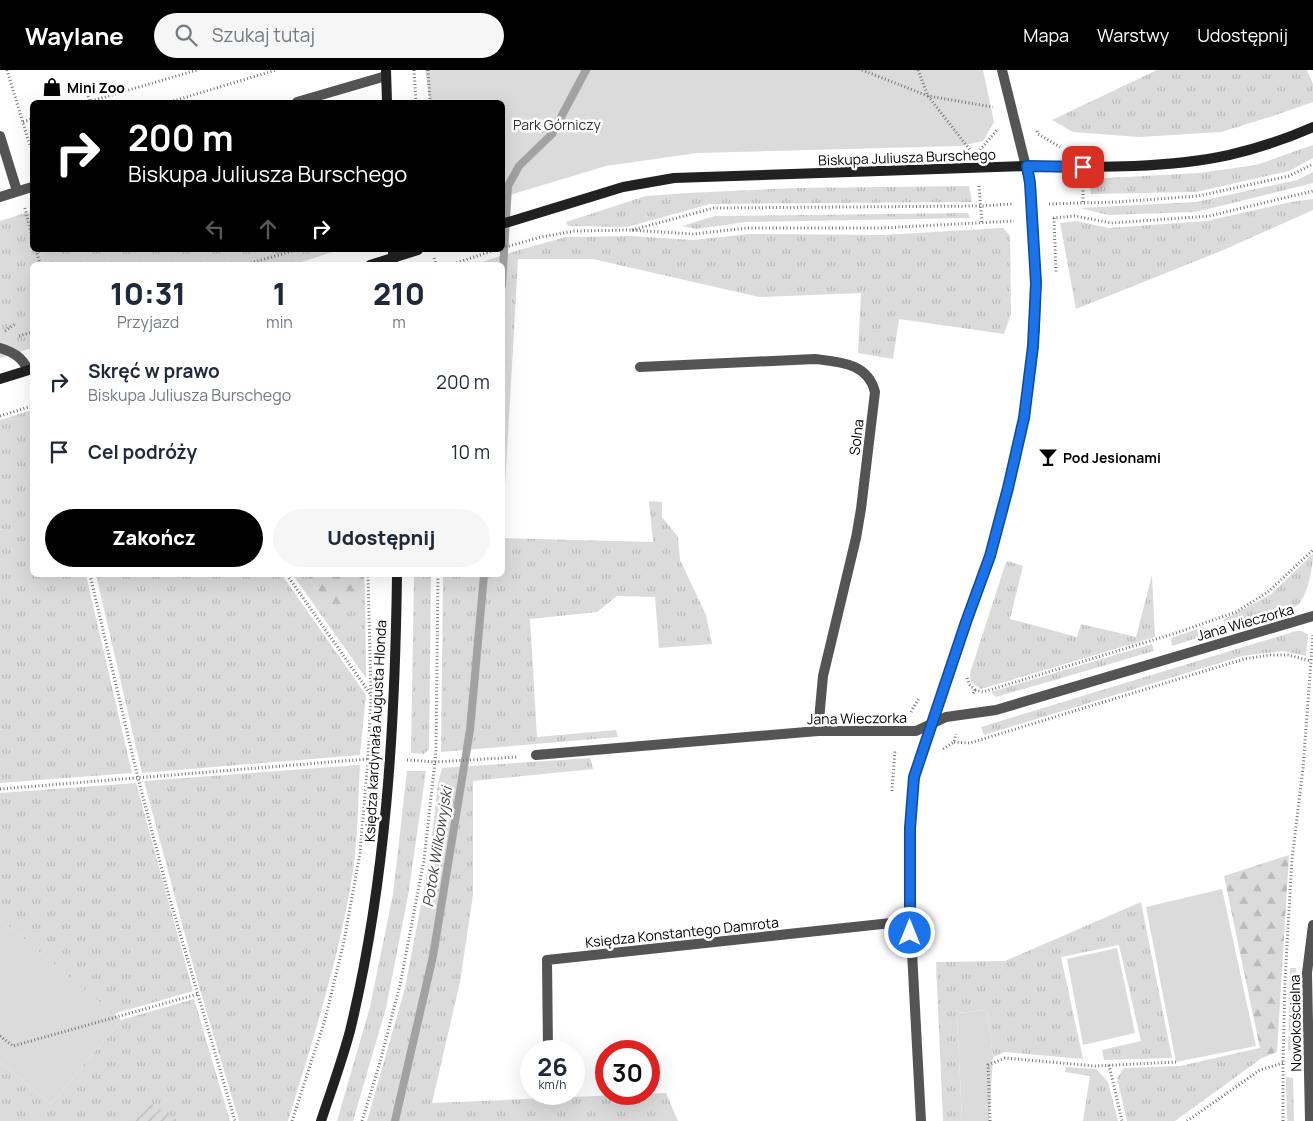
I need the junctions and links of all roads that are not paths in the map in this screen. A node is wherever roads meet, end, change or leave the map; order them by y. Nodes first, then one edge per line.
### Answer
1 (1002, 70) edge
2 (386, 73) edge
3 (304, 100) edge
4 (387, 100) edge
5 (1313, 127) edge
6 (0, 136) edge
7 (1027, 166) junction
8 (30, 188) edge
9 (18, 191) junction
10 (0, 196) edge
11 (505, 223) edge
12 (411, 252) edge
13 (393, 257) edge
14 (379, 262) edge
15 (0, 348) edge
16 (640, 367) dead end
17 (30, 369) edge
18 (0, 379) edge
19 (397, 577) edge
20 (1313, 616) edge
21 (932, 724) junction
22 (818, 731) junction
23 (536, 755) road end
24 (910, 921) junction
25 (1313, 926) edge
26 (548, 1040) edge
27 (321, 1121) edge
28 (921, 1121) edge
29 (1310, 1121) edge

1 - 7 street
2 - 3 street
2 - 4 street
5 - 7 street, Biskupa Juliusza Burschego
6 - 9 street
7 - 11 street, Biskupa Juliusza Burschego
7 - 21 street
8 - 9 street
9 - 10 street
12 - 13 street
13 - 14 street
15 - 17 street
16 - 22 street, Solna
17 - 18 street
19 - 27 street, Księdza kardynała Augusta Hlonda
20 - 21 street, Jana Wieczorka
21 - 22 street, Jana Wieczorka
21 - 24 street
22 - 23 street, Jana Wieczorka
24 - 26 street, Księdza Konstantego Damrota
24 - 28 street
25 - 29 street, Nowokościelna

